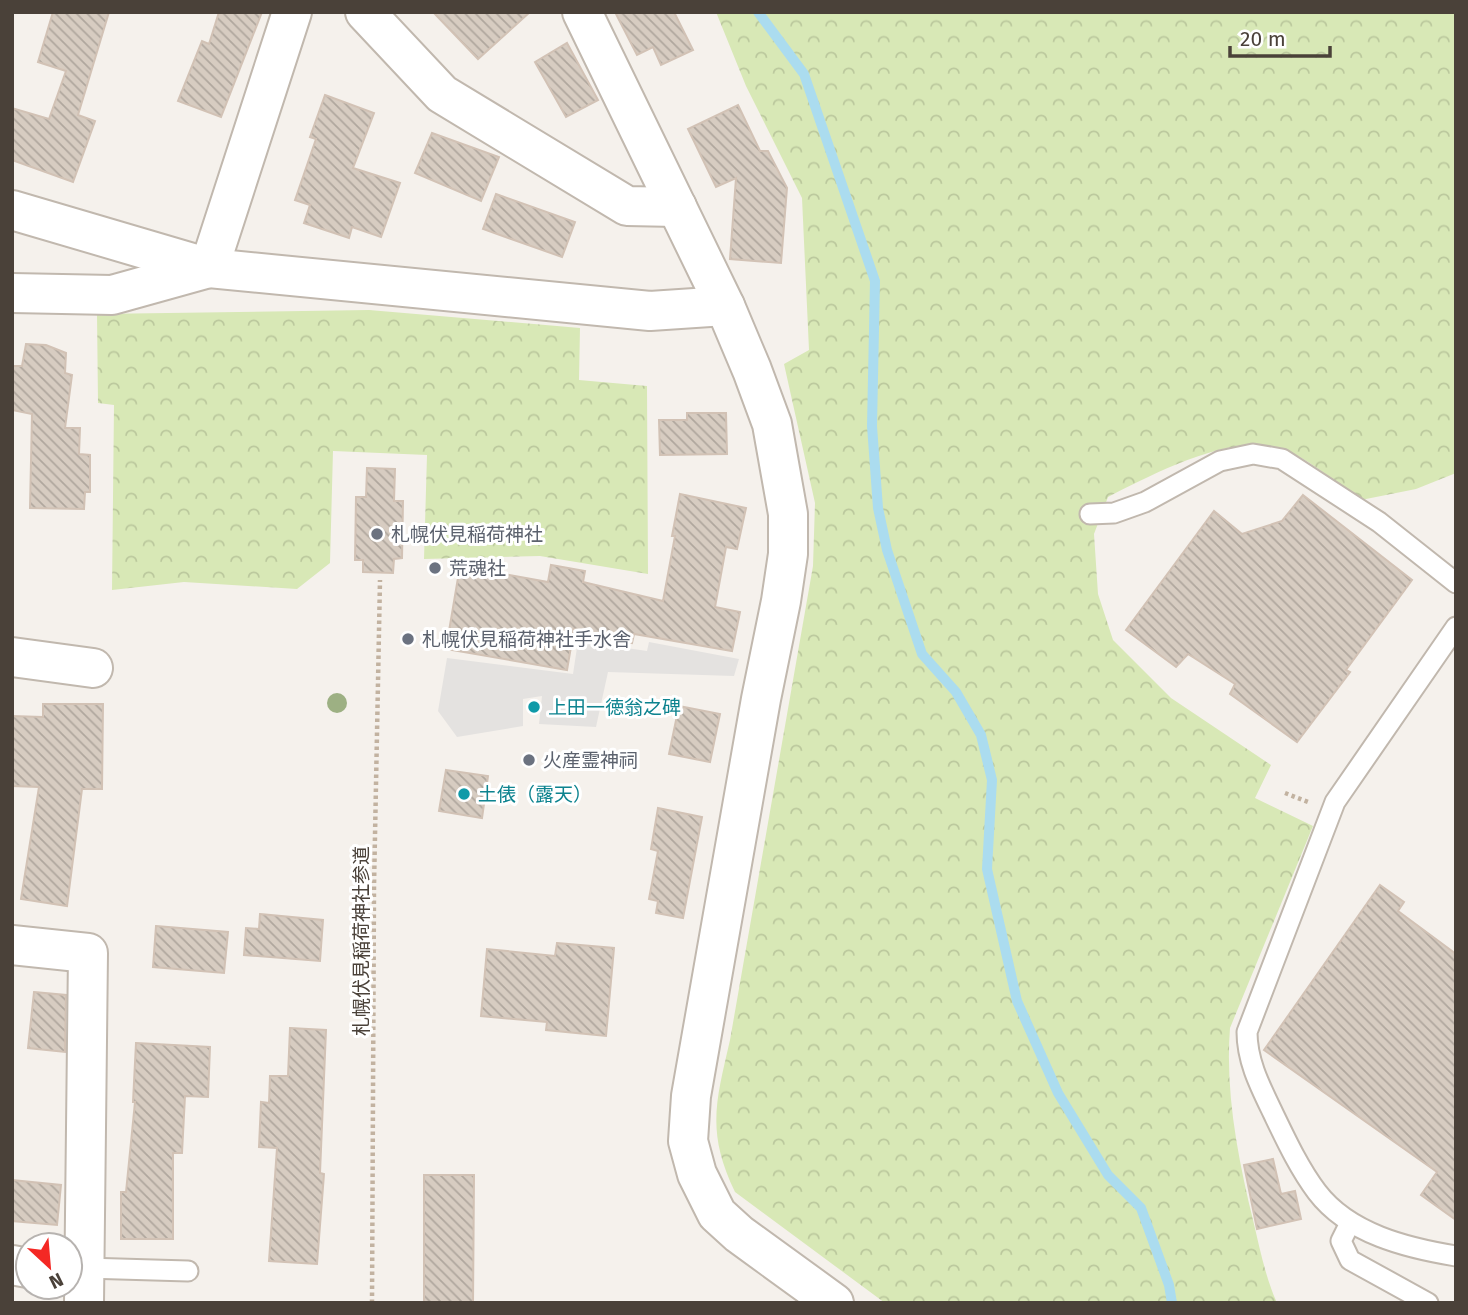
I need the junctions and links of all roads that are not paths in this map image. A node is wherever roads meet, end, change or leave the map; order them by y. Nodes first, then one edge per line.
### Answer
1 (292, 12) edge
2 (365, 12) edge
3 (582, 12) edge
4 (677, 208) junction
5 (12, 210) edge
6 (209, 268) junction
7 (12, 293) edge
8 (724, 306) junction
9 (1090, 514) dead end
10 (1456, 583) edge
11 (1456, 627) edge
12 (12, 657) edge
13 (93, 668) dead end
14 (12, 945) edge
15 (1350, 1223) junction
16 (82, 1231) edge
17 (1456, 1256) edge
18 (188, 1272) dead end
19 (84, 1280) edge
20 (834, 1303) edge
21 (1427, 1303) edge

1 - 6 street
2 - 4 street
3 - 4 street
4 - 8 street
5 - 6 street
6 - 7 street
6 - 8 street
8 - 20 street
9 - 10 lane
11 - 15 lane
12 - 13 street
14 - 16 street
15 - 17 lane
15 - 21 lane
18 - 19 lane

